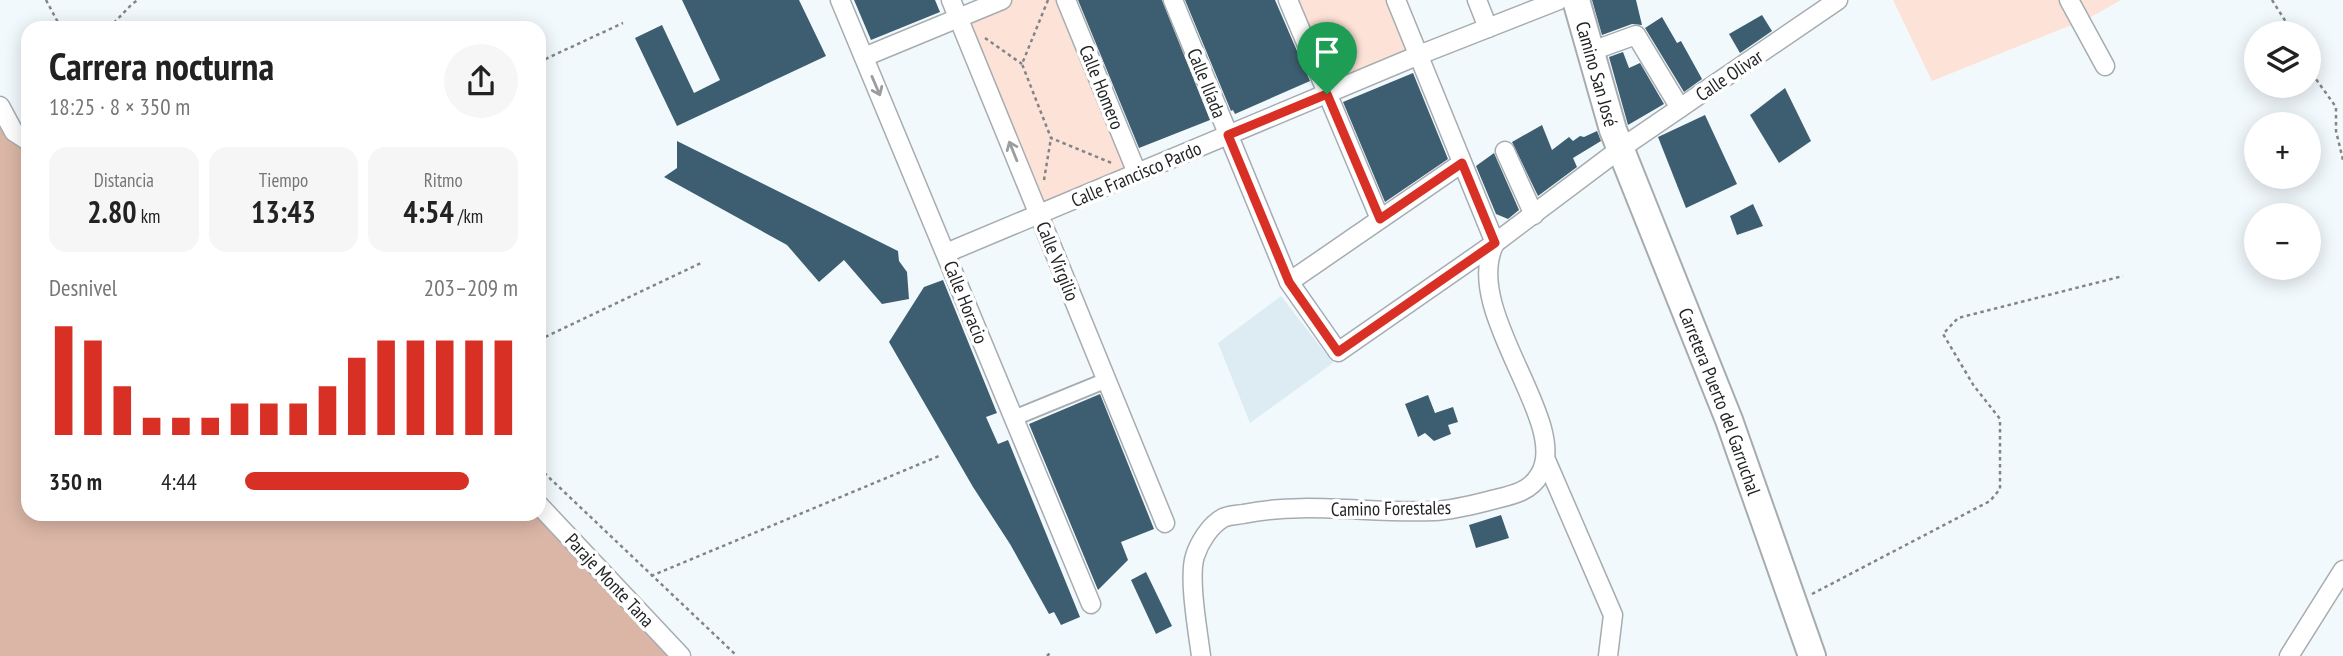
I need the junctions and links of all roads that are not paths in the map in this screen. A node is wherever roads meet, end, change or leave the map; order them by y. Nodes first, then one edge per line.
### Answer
1 (841, 0) edge
2 (951, 0) edge
3 (1002, 0) edge
4 (1066, 0) edge
5 (1173, 0) edge
6 (1288, 0) edge
7 (1396, 0) edge
8 (1477, 0) edge
9 (1559, 0) edge
10 (1576, 0) edge
11 (1838, 0) edge
12 (2070, 0) edge
13 (958, 18) junction
14 (1488, 28) junction
15 (1589, 52) junction
16 (1419, 55) junction
17 (864, 57) junction
18 (2105, 66) dead end
19 (1327, 94) junction
20 (0, 106) edge
21 (1680, 108) junction
22 (1228, 135) junction
23 (21, 137) edge
24 (1620, 149) junction
25 (1505, 151) dead end
26 (1462, 163) junction
27 (1137, 173) junction
28 (1039, 214) junction
29 (1534, 215) junction
30 (1380, 219) junction
31 (1495, 243) junction
32 (946, 253) junction
33 (1289, 282) junction
34 (1107, 380) junction
35 (1014, 418) junction
36 (1546, 460) junction
37 (546, 512) edge
38 (1165, 523) dead end
39 (2343, 570) edge
40 (1091, 604) dead end
41 (681, 656) edge
42 (1201, 656) edge
43 (1608, 656) edge
44 (1812, 656) edge
45 (2289, 656) edge

1 - 17 street, Calle Horacio
2 - 13 street, Calle Virgilio
3 - 13 street
4 - 27 street, Calle Homero
5 - 22 street, Calle Ilíada
6 - 19 street
7 - 16 street
8 - 14 street
9 - 14 street, Calle Francisco Pardo
10 - 15 main road, Camino San José
11 - 21 street, Calle Olivar
12 - 18 street
13 - 17 street
28 -> 13 street, Calle Virgilio
14 - 16 street, Calle Francisco Pardo
15 - 21 street
15 - 24 main road, Camino San José
16 - 19 street, Calle Francisco Pardo
16 - 26 street
17 -> 32 street, Calle Horacio
19 - 22 street, Calle Francisco Pardo
19 - 30 street
20 - 23 street
21 - 24 street, Calle Olivar
22 - 27 street, Calle Francisco Pardo
22 - 33 street, Calle Ilíada
24 - 29 street, Calle Olivar
24 - 44 main road, Carretera Puerto del Garruchal
25 - 29 street
26 - 30 street
26 - 31 street
27 - 28 street, Calle Francisco Pardo
28 - 32 street, Calle Francisco Pardo
28 - 34 street, Calle Virgilio
29 - 31 street, Calle Olivar
30 - 33 street
31 - 33 street, Calle Ilíada
31 - 36 street
32 - 35 street, Calle Horacio
34 - 35 street
34 - 38 street, Calle Virgilio
35 - 40 street, Calle Horacio
36 - 42 street, Camino Forestales
36 - 43 street
37 - 41 street, Paraje Monte Tana
39 - 45 street

